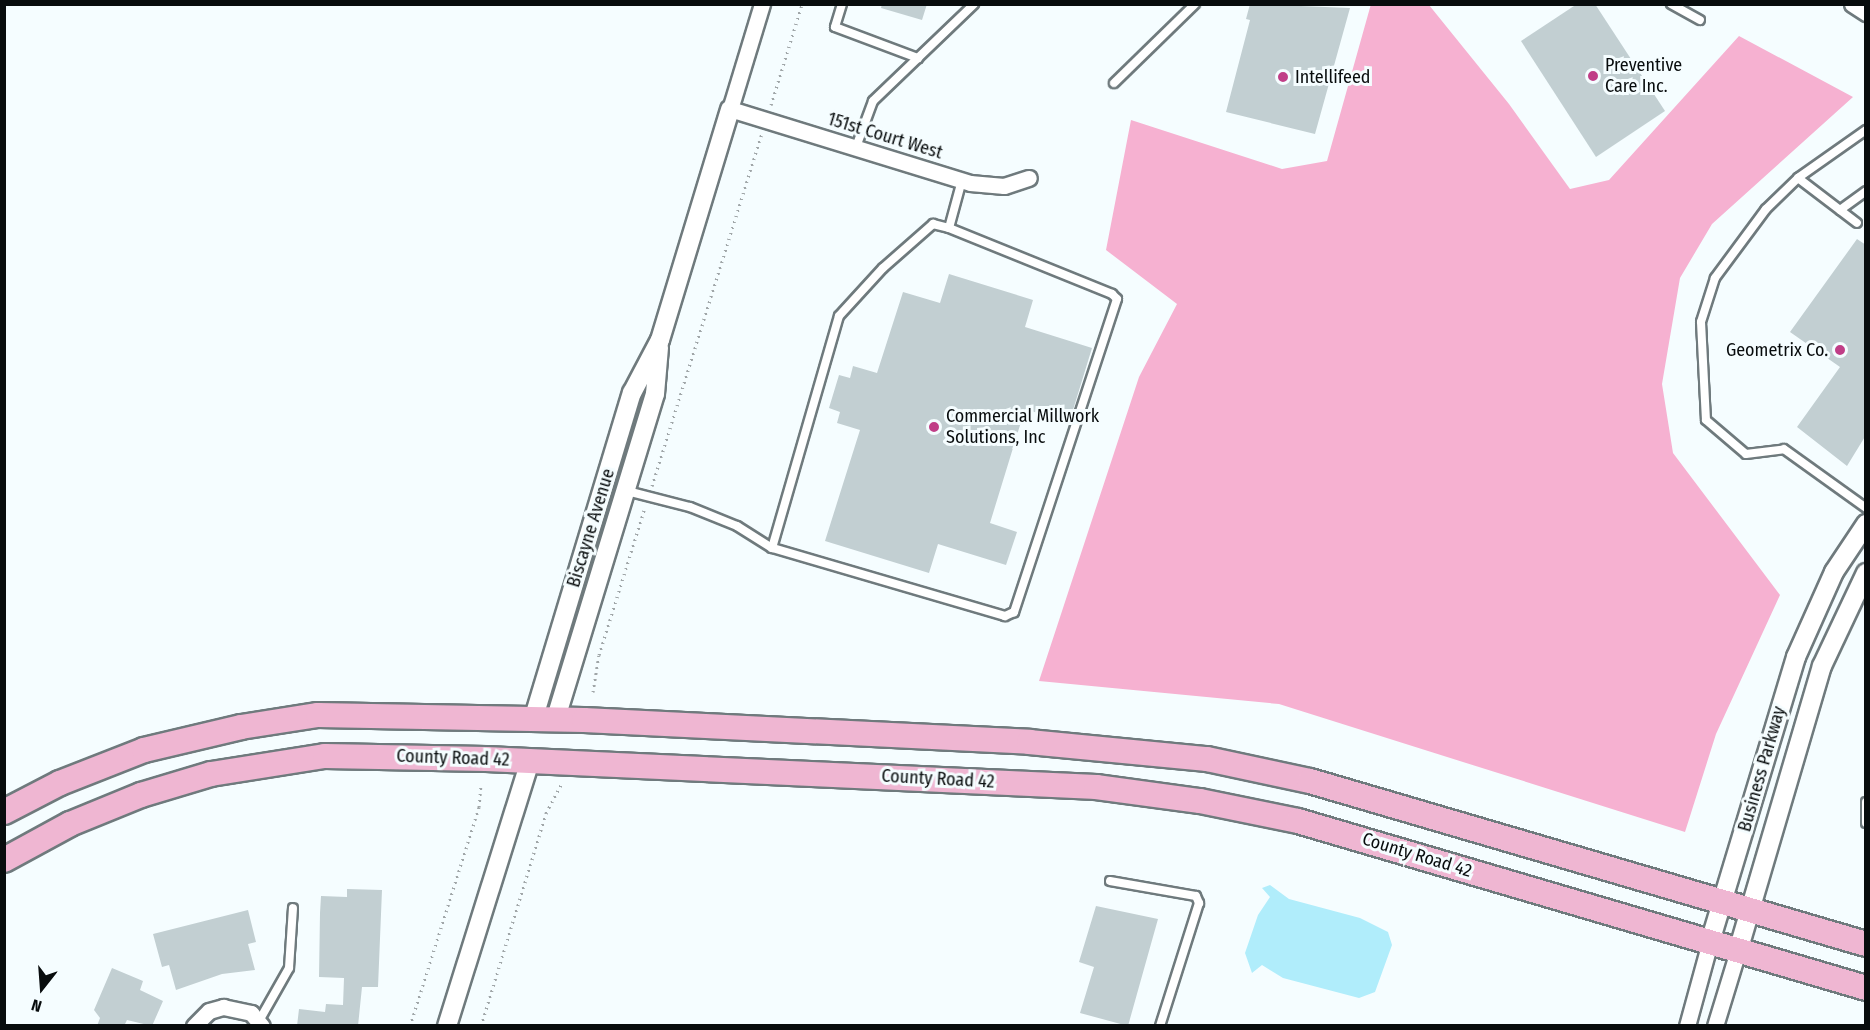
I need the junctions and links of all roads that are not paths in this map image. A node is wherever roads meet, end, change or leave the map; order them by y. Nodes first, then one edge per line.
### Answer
1 (762, 4) edge
2 (842, 4) edge
3 (974, 4) edge
4 (1195, 4) edge
5 (1671, 4) edge
6 (1852, 4) edge
7 (1866, 13) edge
8 (1700, 20) dead end
9 (918, 58) junction
10 (1114, 83) dead end
11 (730, 108) junction
12 (1866, 130) edge
13 (855, 147) junction
14 (1029, 178) dead end
15 (1798, 178) junction
16 (962, 180) junction
17 (1866, 191) edge
18 (1840, 210) junction
19 (1857, 223) dead end
20 (950, 228) junction
21 (660, 340) junction
22 (625, 490) junction
23 (1866, 508) edge
24 (1866, 524) edge
25 (772, 548) junction
26 (1866, 573) edge
27 (544, 720) junction
28 (530, 762) junction
29 (1866, 802) edge
30 (4, 812) edge
31 (1866, 823) edge
32 (4, 860) edge
33 (1110, 881) dead end
34 (1723, 902) junction
35 (293, 908) dead end
36 (1750, 910) junction
37 (1710, 942) junction
38 (1866, 944) edge
39 (1738, 951) junction
40 (1866, 988) edge
41 (261, 1023) edge
42 (194, 1026) edge
43 (447, 1026) edge
44 (1160, 1026) edge
45 (1686, 1026) edge
46 (1715, 1026) edge

1 - 11 street
2 - 9 lane
3 - 9 lane
4 - 10 lane
5 - 8 lane
6 - 7 street
9 - 13 lane
11 - 13 street, 151st Court West
11 - 21 street, Biscayne Avenue
12 - 15 lane
13 - 16 street, 151st Court West
14 - 16 street, 151st Court West
15 - 18 lane
15 - 23 lane
16 - 20 lane
17 - 18 lane
18 - 19 lane
20 - 25 lane
20 - 25 lane
21 - 22 street, Biscayne Avenue
21 - 27 street, Biscayne Avenue
22 - 25 lane
22 - 27 street, Biscayne Avenue
24 - 34 street, Business Parkway
26 - 36 street, Business Parkway
27 - 30 highway
27 - 34 highway
28 - 32 highway, County Road 42
28 - 37 highway, County Road 42
28 - 43 street
29 - 31 lane
33 - 44 lane
34 - 36 highway
34 - 37 street, Business Parkway
35 - 41 lane
36 - 38 highway
36 - 39 street, Business Parkway
37 - 39 highway, County Road 42
37 - 45 street, Business Parkway
39 - 40 highway, County Road 42
39 - 46 street, Business Parkway
41 - 42 street

